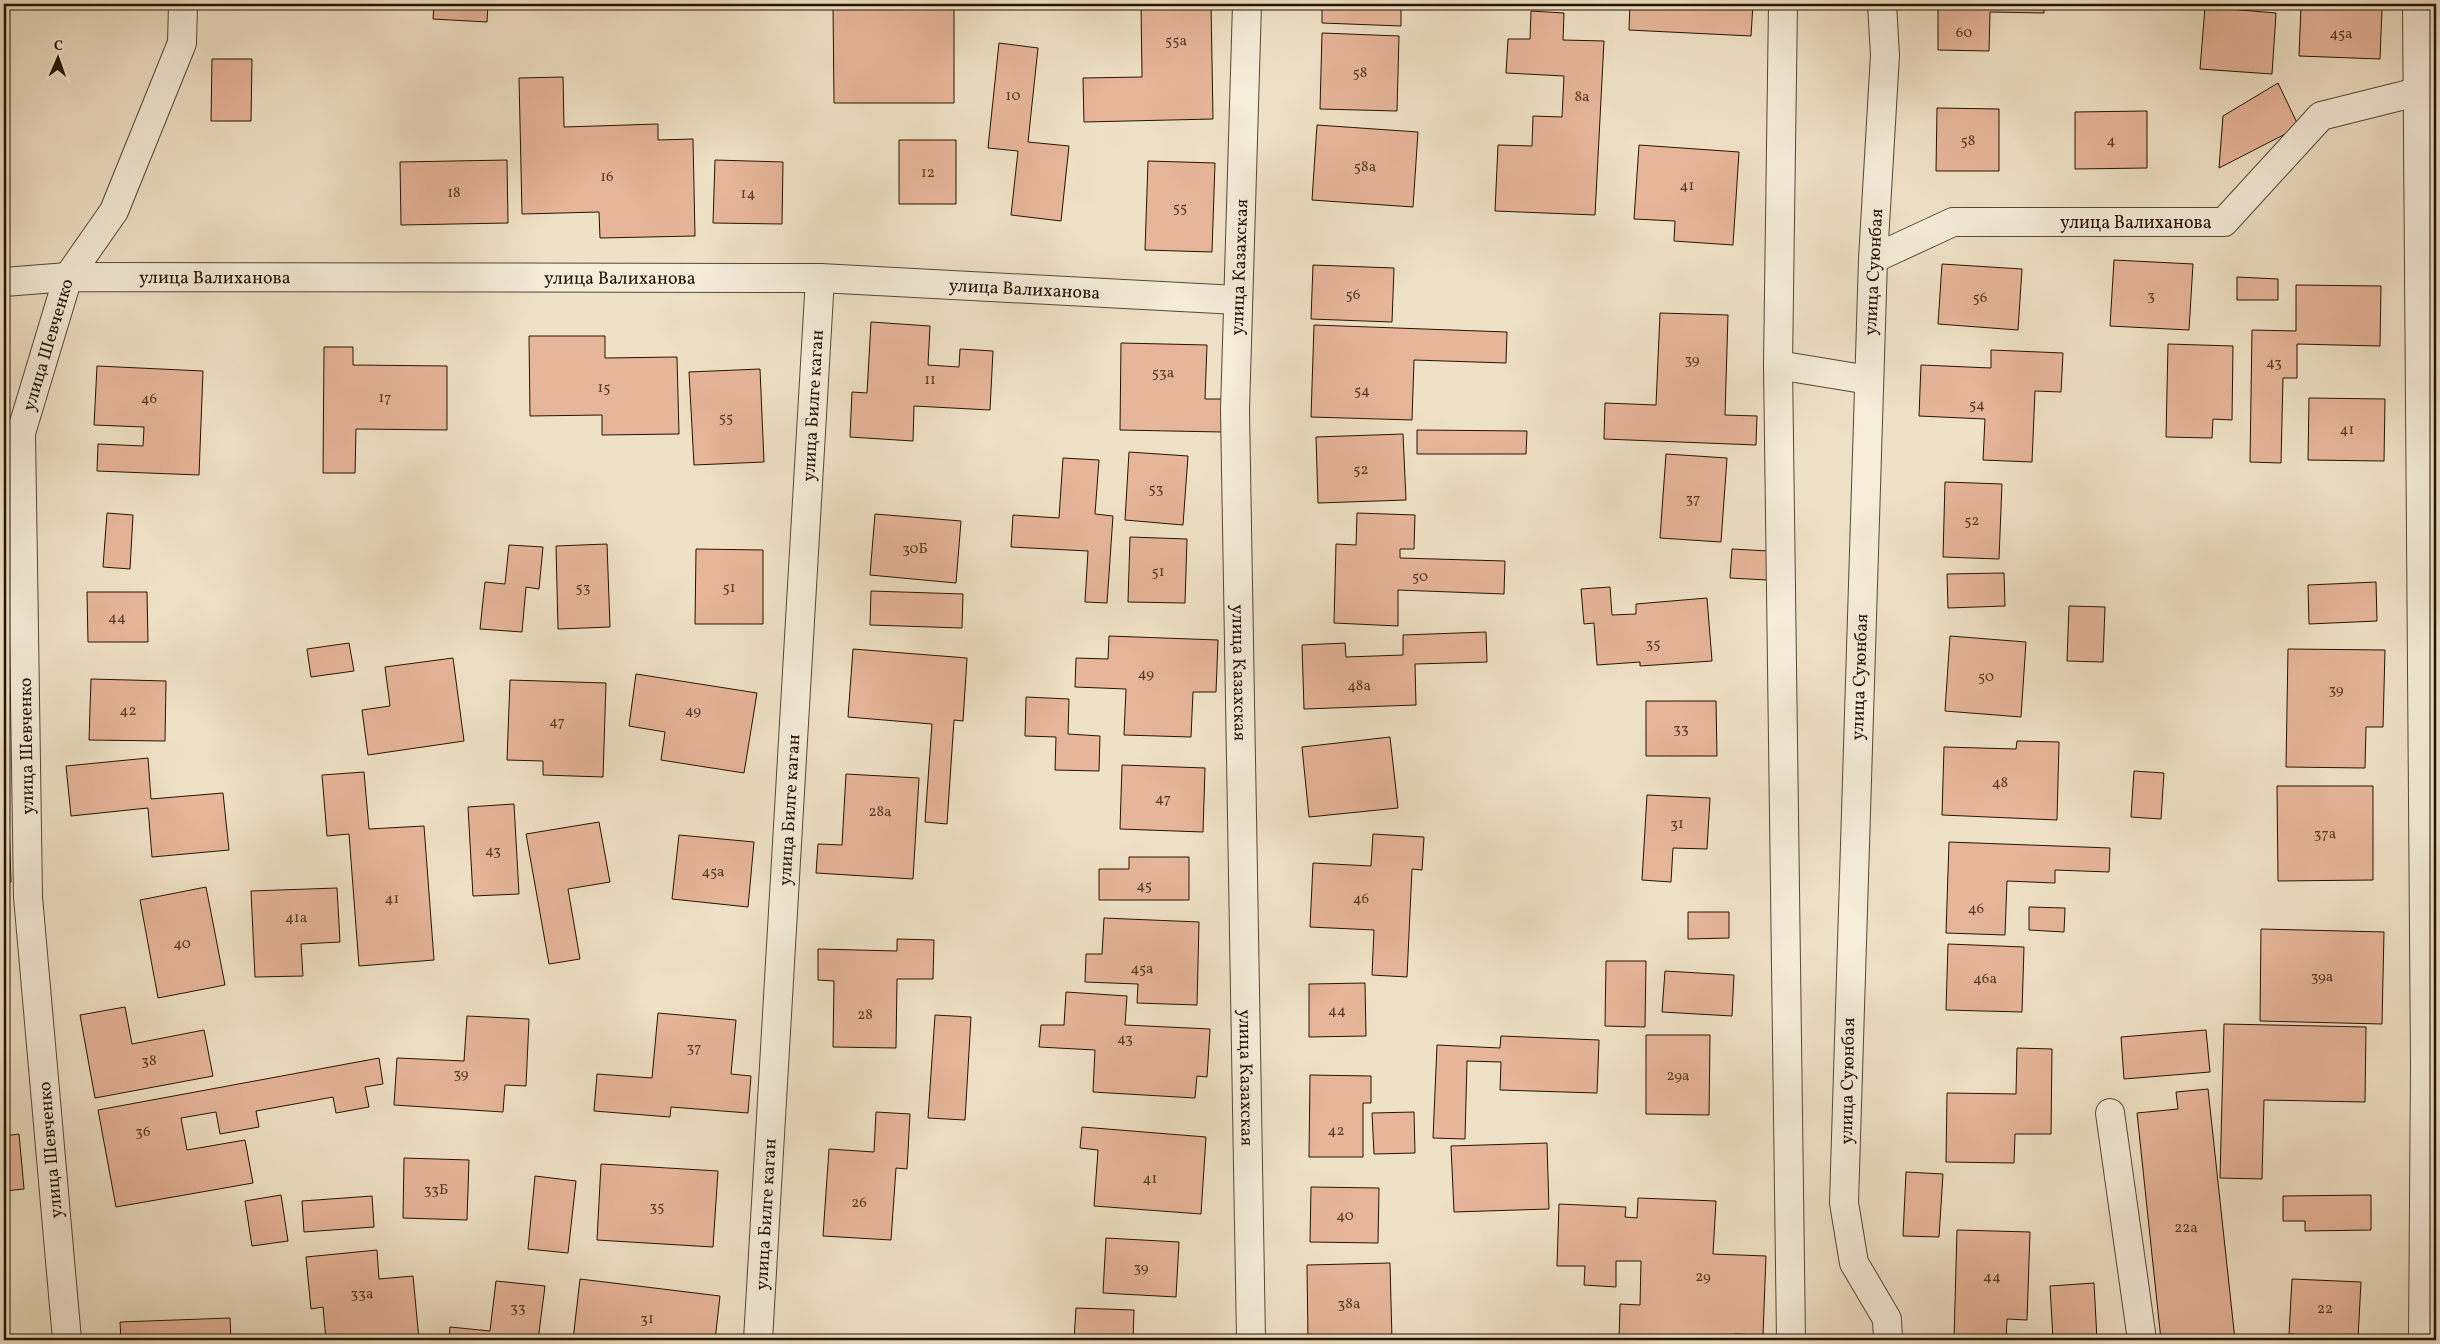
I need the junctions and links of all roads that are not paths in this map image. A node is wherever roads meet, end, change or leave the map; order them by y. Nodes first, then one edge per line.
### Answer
1 (183, 4) edge
2 (1247, 4) edge
3 (1783, 4) edge
4 (1882, 4) edge
5 (2417, 4) edge
6 (2417, 92) junction
7 (1873, 259) junction
8 (68, 277) junction
9 (820, 278) junction
10 (4, 282) edge
11 (1237, 300) junction
12 (1778, 365) junction
13 (1869, 380) junction
14 (2110, 1113) dead end
15 (67, 1340) edge
16 (758, 1340) edge
17 (1251, 1340) edge
18 (1791, 1340) edge
19 (1888, 1340) edge
20 (2142, 1340) edge
21 (2423, 1340) edge

1 - 8 street, улица Шевченко
2 - 11 street, улица Казахская
3 - 12 street
4 - 7 street, улица Суюнбая
5 - 6 street
6 - 7 street, улица Валиханова
6 - 21 street
7 - 13 street, улица Суюнбая
8 - 9 street, улица Валиханова
8 - 10 street, улица Валиханова
8 - 15 street, улица Шевченко
9 - 11 street, улица Валиханова
9 - 16 street, улица Билге каган
11 - 17 street, улица Казахская
12 - 13 street
12 - 18 street
13 - 19 street, улица Суюнбая
14 - 20 street

